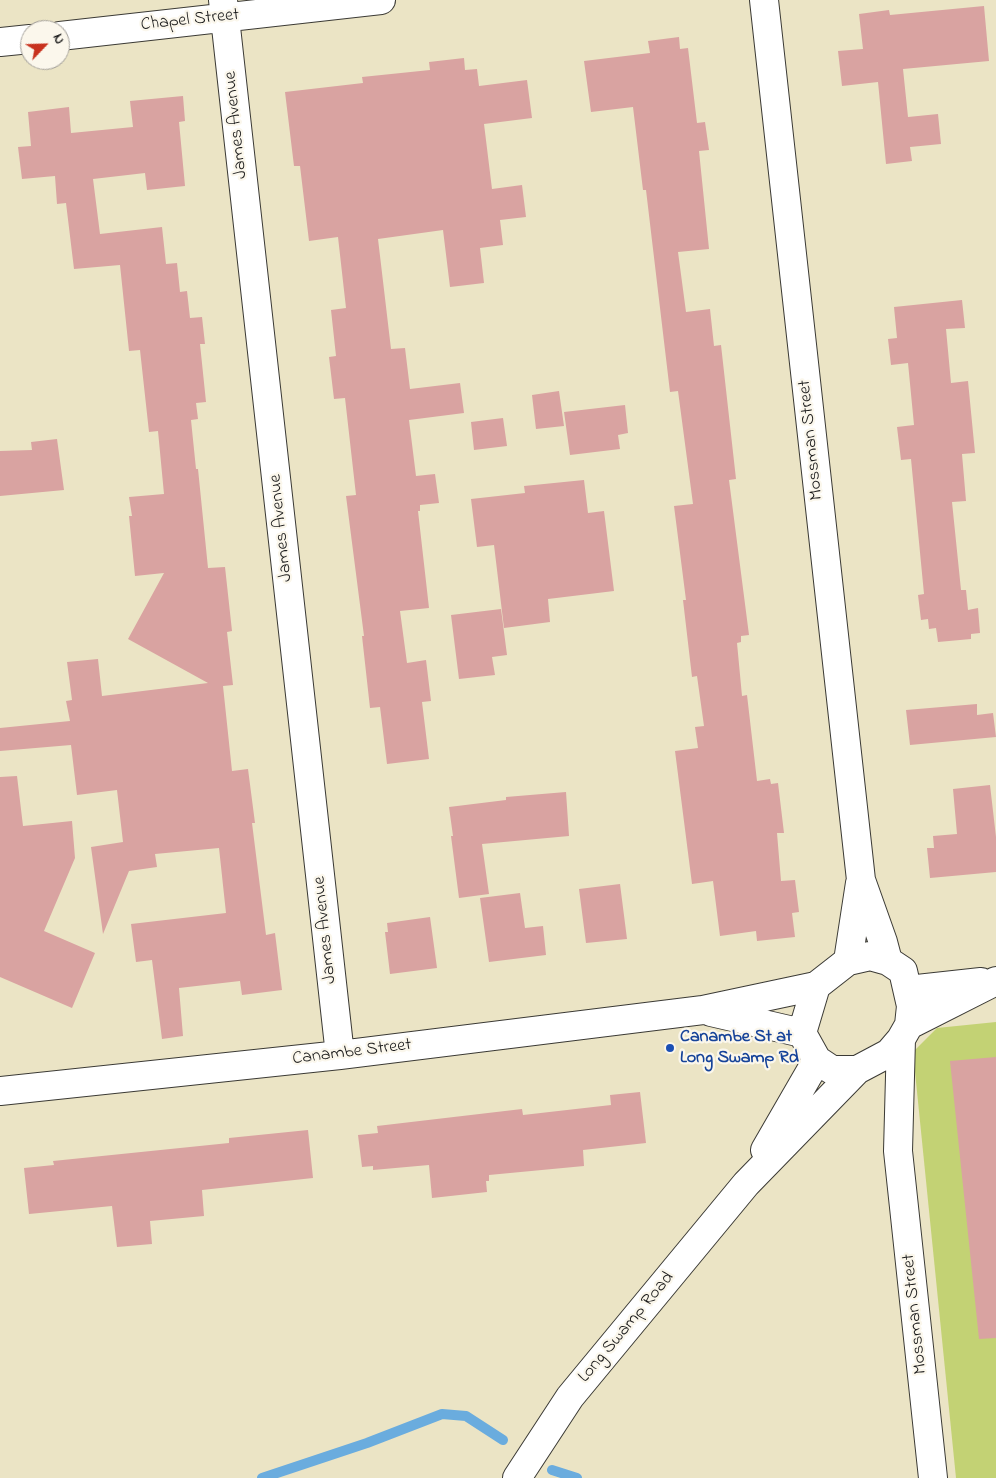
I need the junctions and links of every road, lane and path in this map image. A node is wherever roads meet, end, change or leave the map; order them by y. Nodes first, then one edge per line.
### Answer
1 (380, 0) edge
2 (764, 0) edge
3 (224, 9) edge
4 (70, 34) edge
5 (20, 40) edge
6 (0, 42) edge
7 (861, 880) junction
8 (848, 961) junction
9 (888, 961) junction
10 (996, 981) edge
11 (816, 986) junction
12 (908, 990) junction
13 (703, 1010) junction
14 (905, 1032) junction
15 (802, 1033) junction
16 (340, 1056) junction
17 (817, 1060) junction
18 (865, 1066) junction
19 (0, 1091) edge
20 (898, 1151) junction
21 (746, 1184) junction
22 (517, 1478) edge
23 (933, 1478) edge

1 - 3 street, Chapel Street
2 - 7 street, Mossman Street
3 - 4 street, Chapel Street
3 - 16 street, James Avenue
5 - 6 street
7 - 8 street, Mossman Street
7 - 9 street, Mossman Street
8 - 9 street
8 - 11 street
9 - 12 street
10 - 12 street
10 - 14 street
11 - 13 street, Canambe Street
11 - 15 street
12 - 14 street
13 - 15 street, Canambe Street
13 - 16 street, Canambe Street
14 - 18 street
14 - 20 street, Mossman Street
15 - 17 street
16 - 19 street, Canambe Street
17 - 18 street
17 - 21 street, Long Swamp Road
18 - 20 street, Mossman Street
18 - 21 street, Long Swamp Road
20 - 23 street, Mossman Street
21 - 22 street, Long Swamp Road

